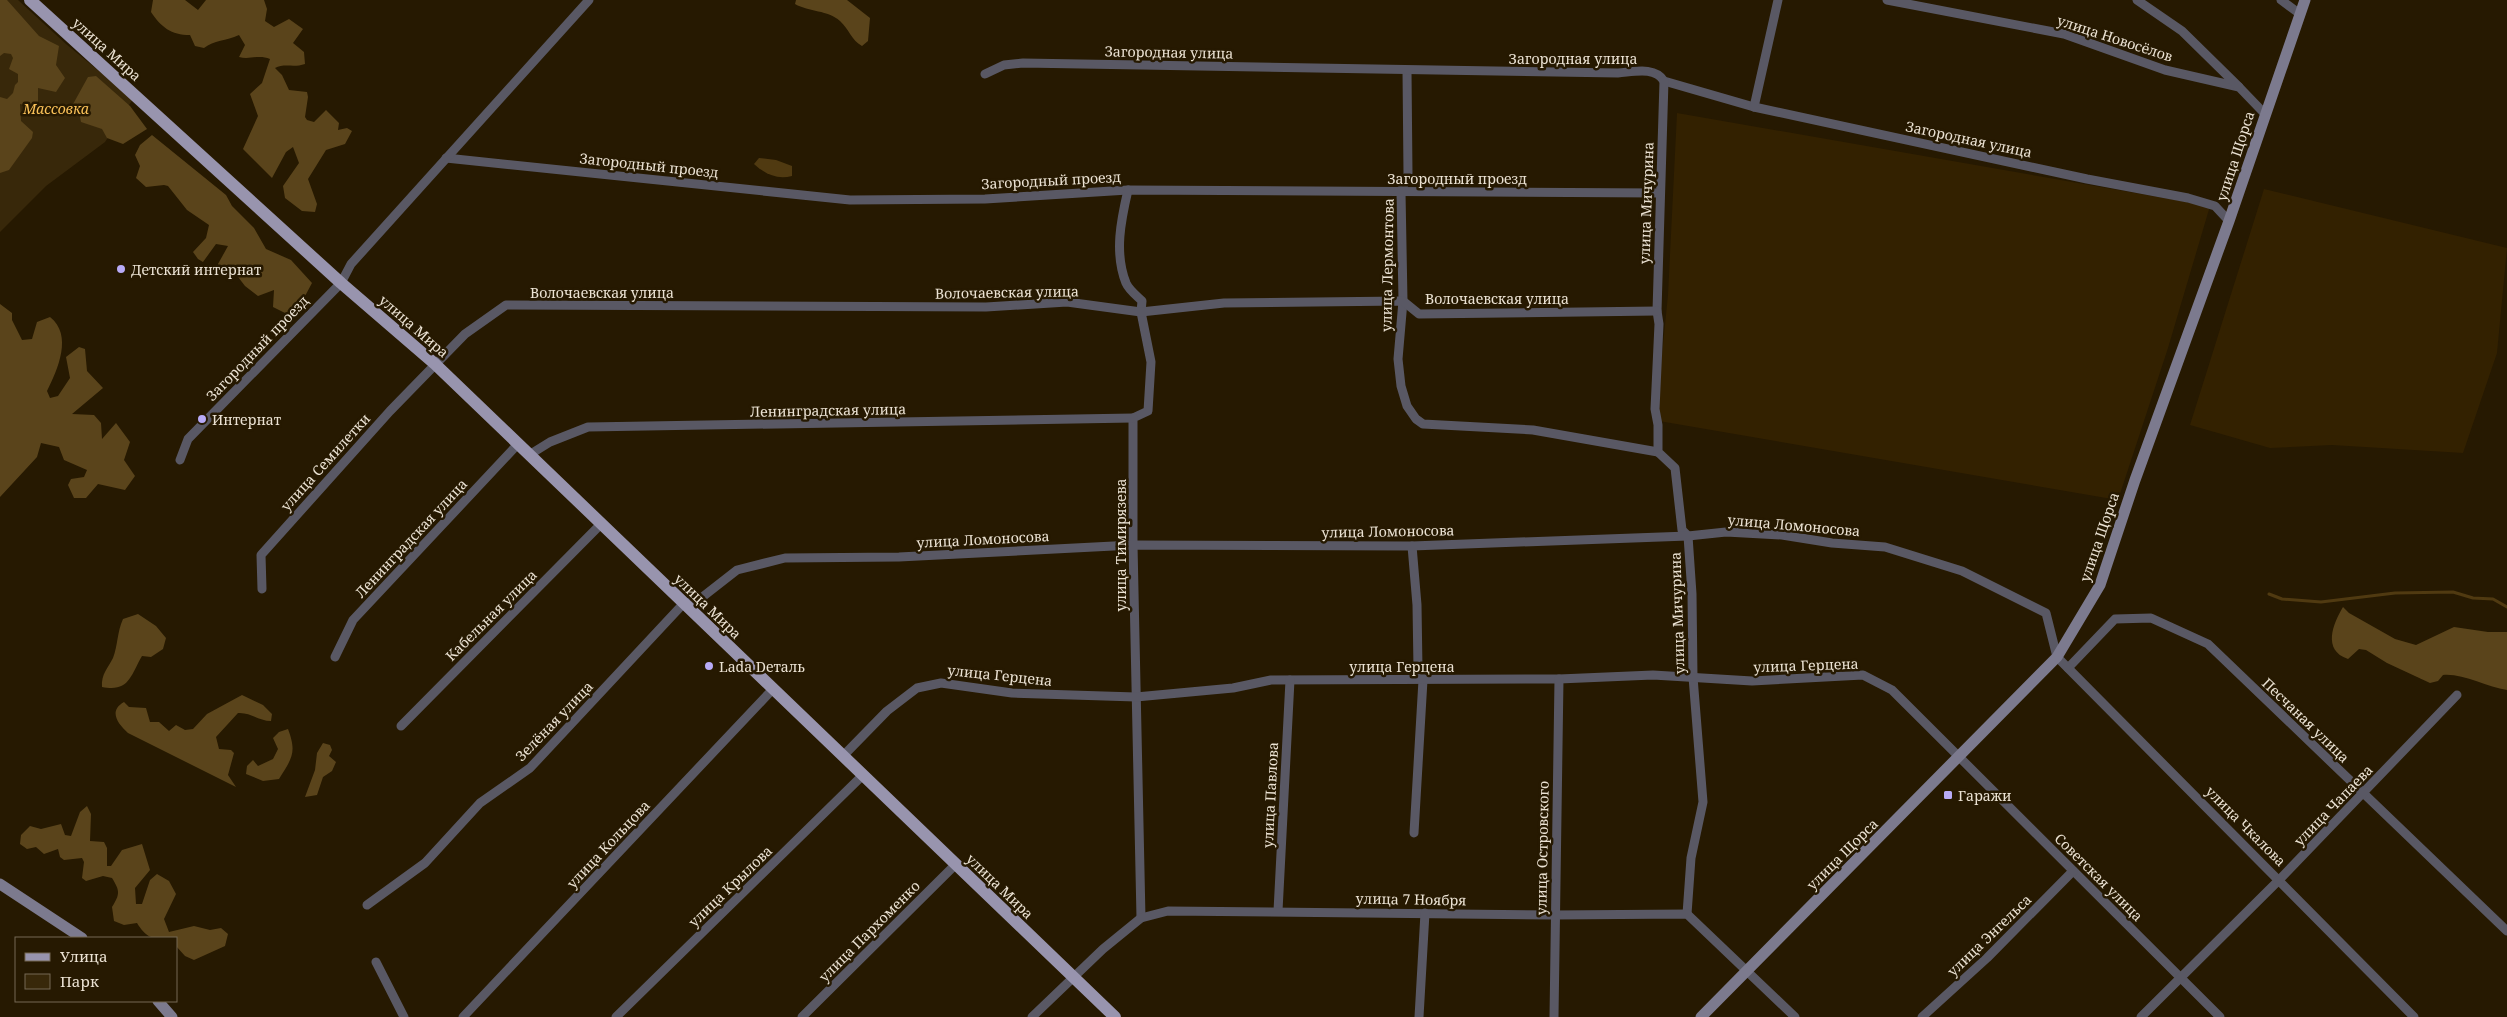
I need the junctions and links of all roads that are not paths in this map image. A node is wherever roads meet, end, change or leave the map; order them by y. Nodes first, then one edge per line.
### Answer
1 (30, 0) edge
2 (588, 0) edge
3 (1778, 0) edge
4 (1887, 0) edge
5 (2137, 0) edge
6 (2281, 0) edge
7 (2305, 0) edge
8 (2300, 14) junction
9 (1407, 71) junction
10 (985, 74) dead end
11 (1664, 81) junction
12 (2239, 87) junction
13 (1754, 107) junction
14 (2265, 114) junction
15 (446, 158) junction
16 (1128, 190) junction
17 (1401, 192) junction
18 (1659, 193) junction
19 (2230, 221) junction
20 (341, 283) junction
21 (1403, 301) junction
22 (1656, 311) junction
23 (1141, 312) junction
24 (435, 364) junction
25 (1133, 418) junction
26 (518, 444) junction
27 (1658, 452) junction
28 (529, 455) junction
29 (180, 460) dead end
30 (601, 524) junction
31 (1688, 536) junction
32 (1133, 545) junction
33 (1412, 546) junction
34 (262, 589) dead end
35 (684, 603) junction
36 (335, 657) dead end
37 (2058, 657) junction
38 (2068, 668) junction
39 (1693, 677) junction
40 (1559, 679) junction
41 (1290, 680) junction
42 (1423, 680) junction
43 (774, 690) junction
44 (2456, 695) dead end
45 (1136, 697) junction
46 (400, 726) dead end
47 (843, 756) junction
48 (1959, 756) junction
49 (862, 775) junction
50 (2362, 794) junction
51 (1414, 832) dead end
52 (956, 864) junction
53 (2073, 871) junction
54 (2280, 879) junction
55 (0, 884) edge
56 (367, 905) dead end
57 (1278, 911) junction
58 (1425, 913) junction
59 (1688, 914) junction
60 (1554, 915) junction
61 (1141, 918) junction
62 (2507, 931) edge
63 (80, 937) edge
64 (376, 962) dead end
65 (1747, 972) junction
66 (1074, 977) junction
67 (2181, 978) junction
68 (159, 1002) edge
69 (172, 1017) edge
70 (404, 1017) edge
71 (463, 1017) edge
72 (616, 1017) edge
73 (802, 1017) edge
74 (1032, 1017) edge
75 (1115, 1017) edge
76 (1419, 1017) edge
77 (1554, 1017) edge
78 (1701, 1017) edge
79 (1795, 1017) edge
80 (1922, 1017) edge
81 (2141, 1017) edge
82 (2220, 1017) edge
83 (2414, 1017) edge

1 - 20 main road, улица Мира
2 - 15 street
3 - 13 street
4 - 12 street, улица Новосёлов
5 - 12 street
6 - 8 street
7 - 8 street, улица Щорса
8 - 14 street, улица Щорса
9 - 10 street, Загородная улица
9 - 11 street, Загородная улица
9 - 17 street, улица Лермонтова
11 - 13 street, Загородная улица
11 - 18 street, улица Мичурина
12 - 14 street
13 - 19 street, Загородная улица
14 - 19 street, улица Щорса
15 - 16 street, Загородный проезд
15 - 20 street
16 - 17 street, Загородный проезд
16 - 23 street
17 - 18 street, Загородный проезд
17 - 21 street, улица Лермонтова
18 - 22 street, улица Мичурина
19 - 37 street, улица Щорса
20 - 24 main road, улица Мира
20 - 29 street, Загородный проезд
21 - 22 street, Волочаевская улица
21 - 23 street, Волочаевская улица
21 - 27 street, улица Лермонтова
22 - 27 street, улица Мичурина
23 - 24 street, Волочаевская улица
23 - 25 street
24 - 26 main road, улица Мира
24 - 34 street, улица Семилетки
25 - 28 street, Ленинградская улица
25 - 32 street, улица Тимирязева
26 - 28 main road, улица Мира
26 - 36 street, Ленинградская улица
27 - 31 street, улица Мичурина
28 - 30 main road, улица Мира
30 - 35 main road, улица Мира
30 - 46 street, Кабельная улица
31 - 33 street, улица Ломоносова
31 - 37 street, улица Ломоносова
31 - 39 street, улица Мичурина
32 - 33 street, улица Ломоносова
32 - 35 street, улица Ломоносова
32 - 45 street, улица Тимирязева
33 - 42 street
35 - 43 main road, улица Мира
35 - 56 street, Зелёная улица
37 - 38 street, улица Чкалова
37 - 48 street, улица Щорса
38 - 50 street, Песчаная улица
38 - 54 street, улица Чкалова
39 - 40 street, улица Герцена
39 - 48 street, улица Герцена
39 - 59 street, улица Мичурина
40 - 42 street, улица Герцена
40 - 60 street, улица Островского
41 - 42 street, улица Герцена
41 - 45 street, улица Герцена
41 - 57 street, улица Павлова
42 - 51 street
43 - 47 main road, улица Мира
43 - 71 street, улица Кольцова
44 - 50 street, улица Чапаева
45 - 47 street, улица Герцена
45 - 61 street, улица Тимирязева
47 - 49 main road, улица Мира
48 - 53 street, Советская улица
48 - 65 street, улица Щорса
49 - 52 main road, улица Мира
49 - 72 street, улица Крылова
50 - 54 street, улица Чапаева
50 - 62 street, Песчаная улица
52 - 66 main road, улица Мира
52 - 73 street, улица Пархоменко
53 - 67 street, Советская улица
53 - 80 street, улица Энгельса
54 - 67 street, улица Чапаева
54 - 83 street, улица Чкалова
55 - 63 street
57 - 58 street, улица 7 Ноября
57 - 61 street, улица 7 Ноября
58 - 60 street, улица 7 Ноября
58 - 76 street
59 - 60 street, улица 7 Ноября
59 - 65 street
60 - 77 street, улица Островского
61 - 66 street, улица 7 Ноября
64 - 70 street
65 - 78 street, улица Щорса
65 - 79 street
66 - 74 street, улица 7 Ноября
66 - 75 main road, улица Мира
67 - 81 street, улица Чапаева
67 - 82 street, Советская улица
68 - 69 street

